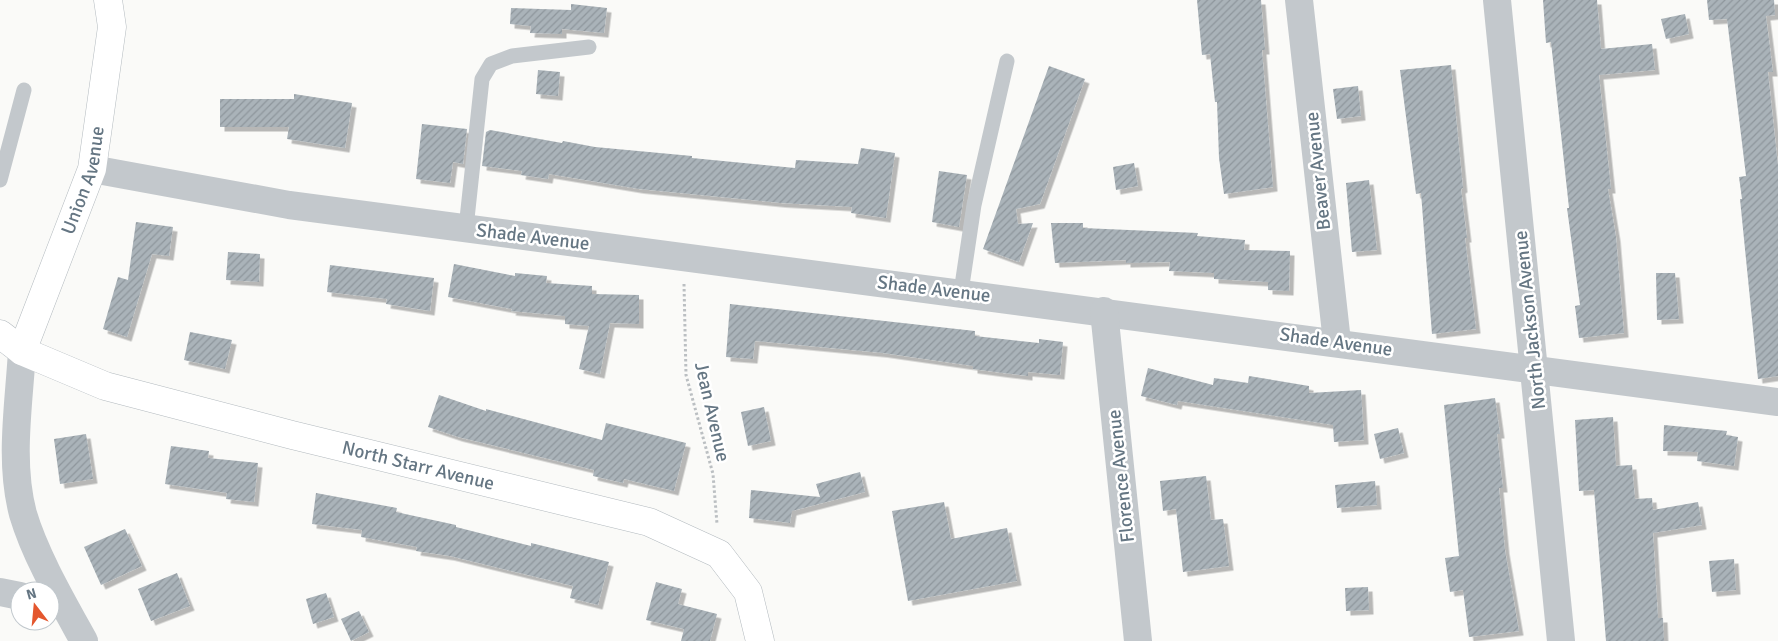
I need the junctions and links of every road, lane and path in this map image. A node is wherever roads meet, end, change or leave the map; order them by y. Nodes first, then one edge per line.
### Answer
1 (108, 0) edge
2 (1299, 0) edge
3 (1498, 0) edge
4 (589, 47) dead end
5 (1007, 61) dead end
6 (24, 90) dead end
7 (5, 145) edge
8 (92, 168) junction
9 (0, 180) edge
10 (466, 228) junction
11 (684, 282) dead end
12 (961, 292) junction
13 (1104, 311) junction
14 (0, 334) edge
15 (1337, 342) junction
16 (22, 351) junction
17 (1535, 368) junction
18 (1778, 402) edge
19 (717, 528) dead end
20 (49, 581) edge
21 (60, 607) edge
22 (84, 641) edge
23 (760, 641) edge
24 (1138, 641) edge
25 (1561, 641) edge

1 - 8 street, Union Avenue
2 - 15 street, Beaver Avenue
3 - 17 street, North Jackson Avenue
4 - 10 lane
5 - 12 lane
6 - 7 lane
7 - 9 lane
8 - 10 street, Shade Avenue
8 - 16 street, Union Avenue
10 - 12 street, Shade Avenue
11 - 19 path, Jean Avenue
12 - 13 street, Shade Avenue
13 - 15 street, Shade Avenue
13 - 24 street, Florence Avenue
14 - 16 street, North Starr Avenue
15 - 17 street, Shade Avenue
16 - 20 street
16 - 23 street, North Starr Avenue
17 - 18 street, Shade Avenue
17 - 25 street, North Jackson Avenue
21 - 22 street

